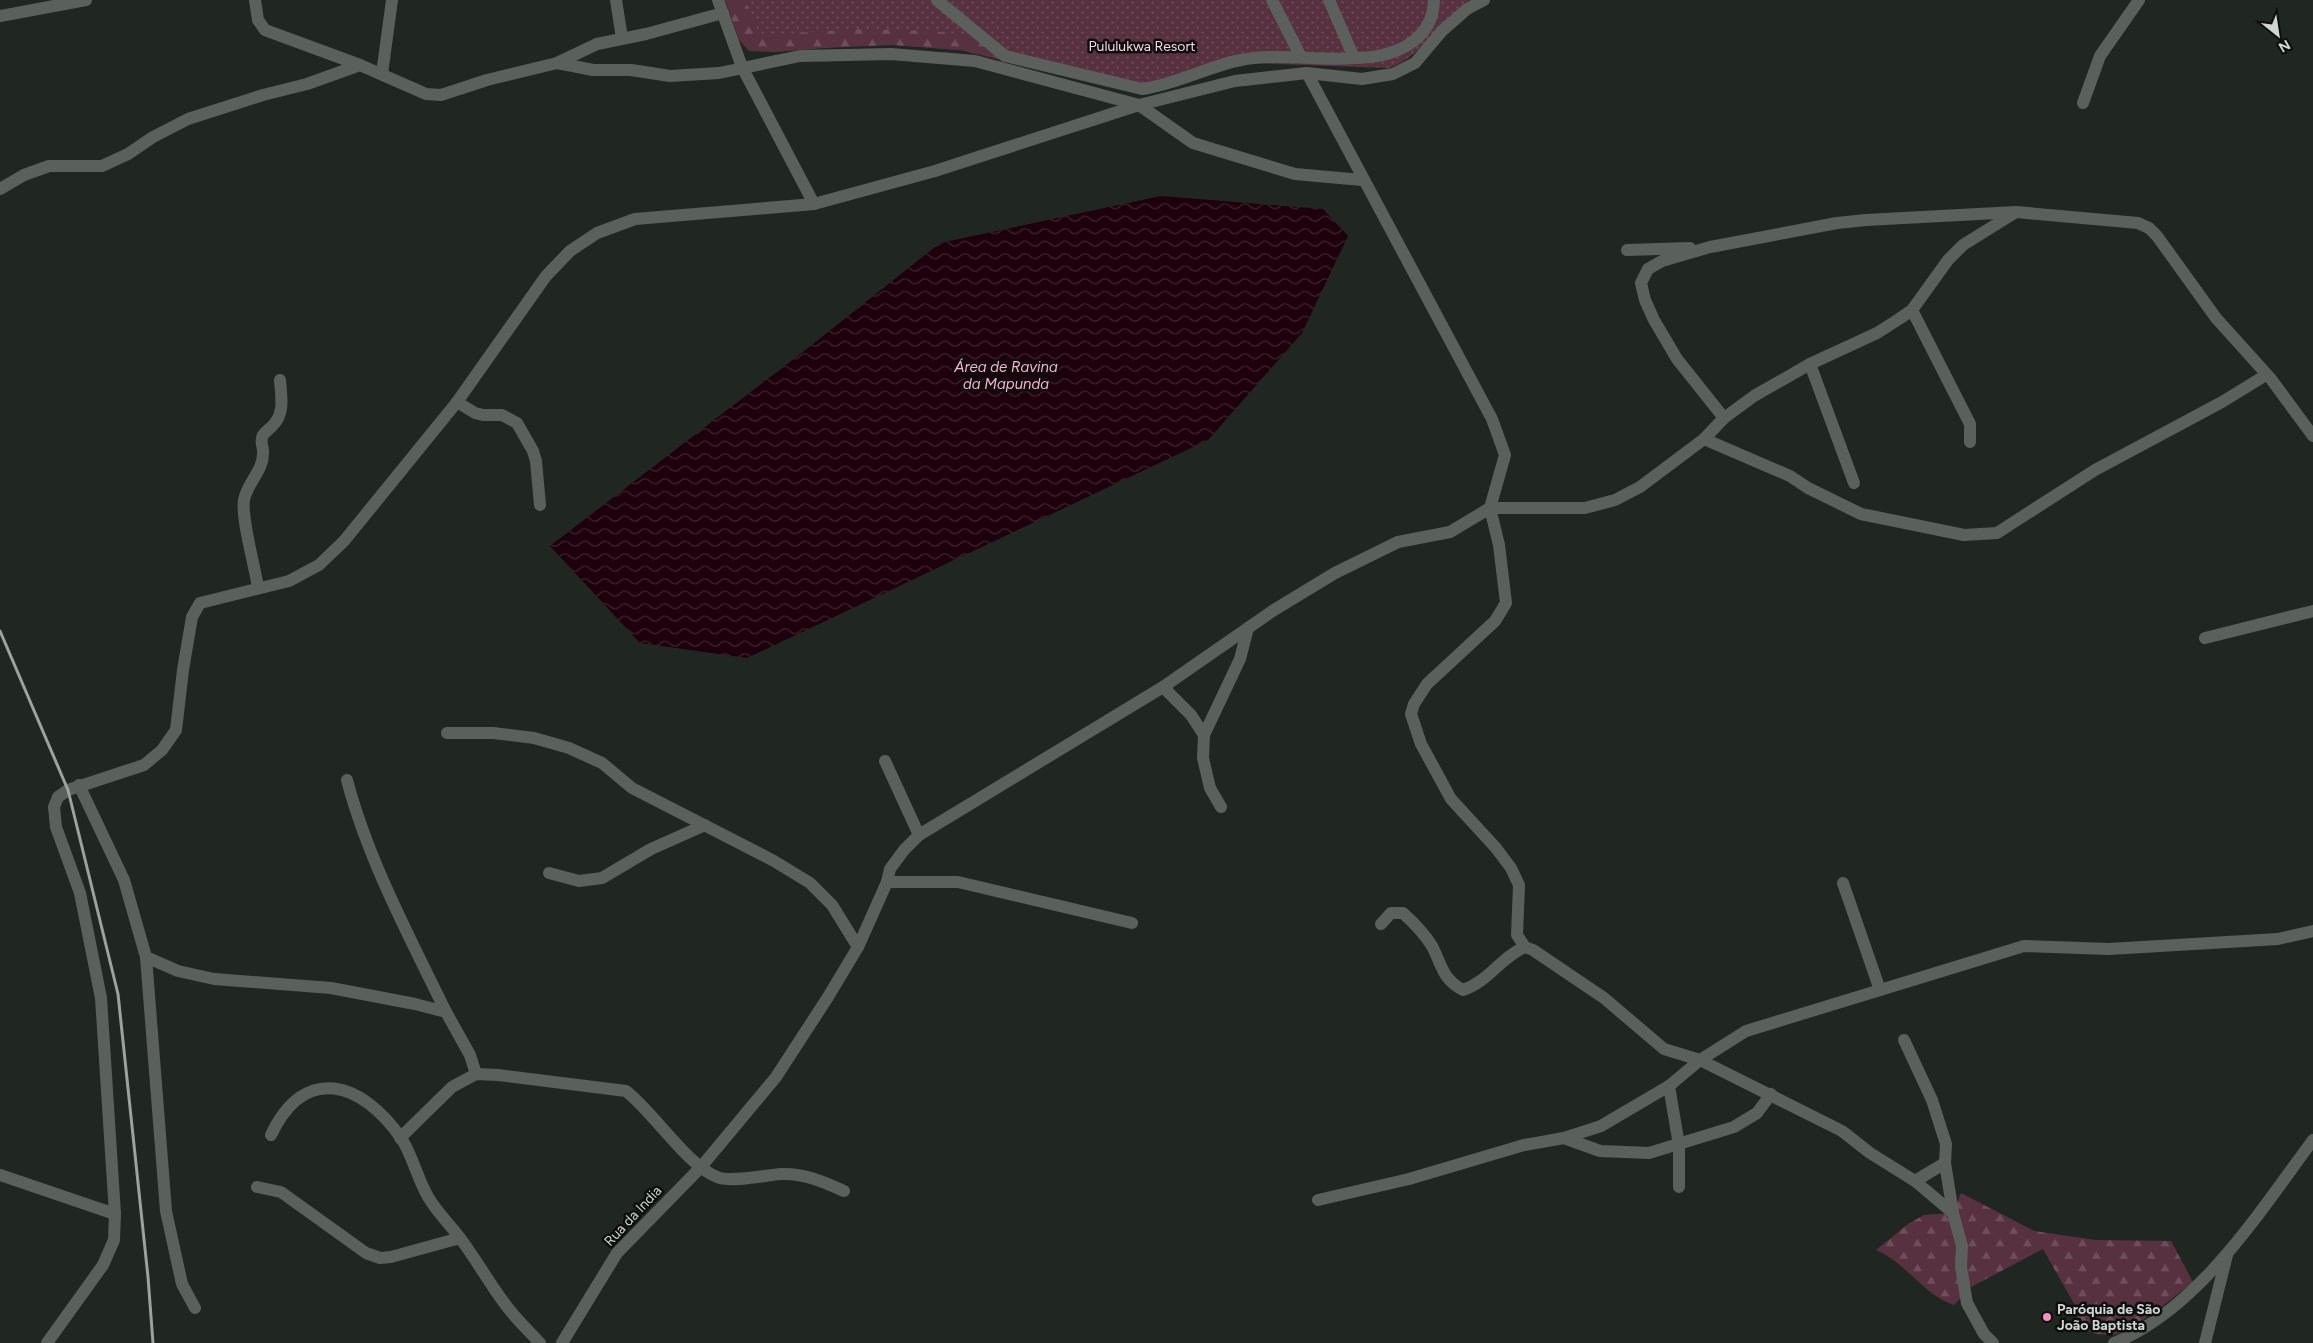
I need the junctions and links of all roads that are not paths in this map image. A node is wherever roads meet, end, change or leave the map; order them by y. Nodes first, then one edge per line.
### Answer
1 (86, 0) edge
2 (255, 0) edge
3 (392, 0) edge
4 (616, 0) edge
5 (718, 0) edge
6 (938, 0) edge
7 (1272, 0) edge
8 (1329, 0) edge
9 (1434, 0) edge
10 (1484, 0) edge
11 (2139, 0) edge
12 (723, 13) junction
13 (0, 16) edge
14 (622, 38) junction
15 (1301, 57) junction
16 (1354, 58) junction
17 (557, 63) junction
18 (360, 65) junction
19 (742, 67) junction
20 (382, 74) junction
21 (1307, 74) junction
22 (2083, 103) dead end
23 (1139, 105) junction
24 (1362, 180) junction
25 (0, 189) edge
26 (814, 204) junction
27 (2016, 212) junction
28 (1710, 247) junction
29 (1627, 250) dead end
30 (1912, 310) junction
31 (1810, 364) junction
32 (2266, 375) junction
33 (280, 380) dead end
34 (457, 402) junction
35 (1724, 418) junction
36 (2313, 436) edge
37 (1704, 439) junction
38 (1970, 442) dead end
39 (1854, 483) dead end
40 (540, 505) dead end
41 (1490, 508) junction
42 (258, 588) junction
43 (2313, 611) edge
44 (1248, 628) junction
45 (2205, 638) dead end
46 (1163, 687) junction
47 (447, 733) dead end
48 (1204, 735) junction
49 (885, 761) dead end
50 (347, 780) dead end
51 (80, 785) junction
52 (1221, 807) dead end
53 (704, 825) junction
54 (919, 835) junction
55 (549, 873) dead end
56 (887, 882) junction
57 (1843, 883) dead end
58 (1132, 923) dead end
59 (1381, 924) dead end
60 (2313, 931) edge
61 (858, 947) junction
62 (1525, 947) junction
63 (146, 957) junction
64 (1880, 990) junction
65 (446, 1012) junction
66 (1904, 1040) dead end
67 (1700, 1060) junction
68 (476, 1074) junction
69 (1669, 1086) junction
70 (1771, 1094) junction
71 (271, 1135) dead end
72 (400, 1138) junction
73 (1564, 1138) junction
74 (2313, 1140) edge
75 (1679, 1145) junction
76 (1945, 1162) junction
77 (701, 1167) junction
78 (0, 1176) edge
79 (1915, 1180) junction
80 (257, 1186) dead end
81 (1679, 1187) dead end
82 (844, 1191) dead end
83 (1318, 1200) dead end
84 (1953, 1213) junction
85 (115, 1214) junction
86 (460, 1238) junction
87 (2228, 1253) junction
88 (195, 1308) dead end
89 (2130, 1340) edge
90 (47, 1343) edge
91 (540, 1343) edge
92 (562, 1343) edge
93 (1993, 1343) edge
94 (2114, 1343) edge
95 (2205, 1343) edge

1 - 13 street
2 - 18 street
3 - 20 street
4 - 14 street
5 - 12 street
6 - 15 street
7 - 15 street
8 - 16 street
9 - 16 street
10 - 21 street
11 - 22 street
12 - 14 street
12 - 19 street
14 - 17 street
15 - 16 street
17 - 19 street
17 - 20 street
18 - 20 street
18 - 25 street
19 - 23 street
19 - 26 street
21 - 23 street
21 - 24 street
23 - 24 street
23 - 26 street
24 - 41 street
26 - 34 street
27 - 28 street
27 - 30 street
27 - 32 street
28 - 29 street
28 - 35 street
30 - 31 street
30 - 38 street
31 - 35 street
31 - 39 street
32 - 36 street
32 - 37 street
33 - 42 street
34 - 40 street
34 - 42 street
35 - 37 street
37 - 41 street
41 - 44 street, Rua da India
41 - 62 street
42 - 51 street
43 - 45 street
44 - 46 street, Rua da India
44 - 48 street
46 - 48 street
46 - 54 street, Rua da India
47 - 53 street
48 - 52 street
49 - 54 street
50 - 65 street
51 - 63 street
51 - 85 street
53 - 55 street
53 - 61 street
54 - 56 street, Rua da India
56 - 58 street
56 - 61 street, Rua da India
57 - 64 street
59 - 62 street
60 - 64 street
61 - 77 street, Rua da India
62 - 67 street
63 - 65 street
63 - 88 street
64 - 67 street
65 - 68 street
66 - 76 street
67 - 69 street
67 - 70 street
68 - 72 street
68 - 77 street
69 - 73 street
69 - 75 street
70 - 75 street
70 - 79 street
71 - 72 street
72 - 86 street
73 - 75 street
73 - 83 street
74 - 87 street
75 - 81 street
76 - 79 street
76 - 84 street
77 - 82 street
77 - 92 street, Rua da India
78 - 85 street
79 - 84 street
80 - 86 street
84 - 93 street
85 - 90 street
86 - 91 street
87 - 89 street
87 - 95 street
89 - 94 street

